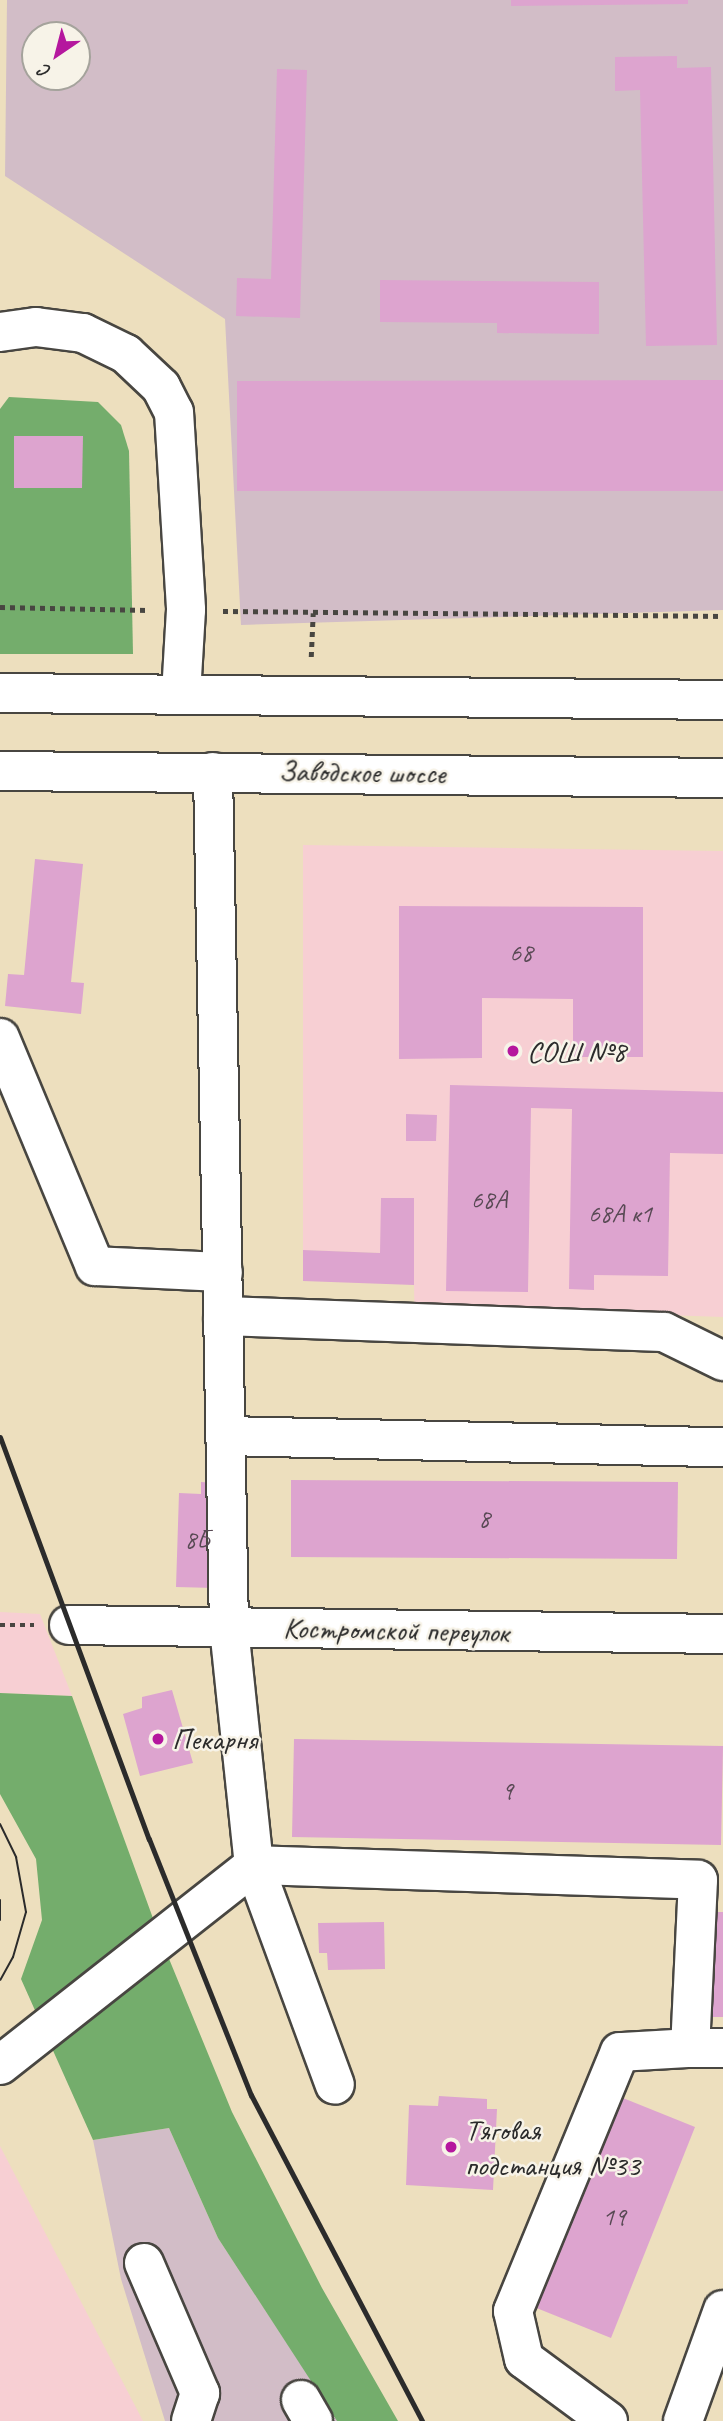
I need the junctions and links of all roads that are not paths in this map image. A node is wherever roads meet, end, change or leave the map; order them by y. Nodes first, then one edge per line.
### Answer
1 (0, 332) edge
2 (0, 693) edge
3 (181, 695) junction
4 (723, 700) edge
5 (0, 771) edge
6 (213, 772) junction
7 (723, 778) edge
8 (0, 1038) edge
9 (223, 1272) junction
10 (223, 1316) junction
11 (723, 1361) edge
12 (226, 1436) junction
13 (723, 1447) edge
14 (69, 1625) dead end
15 (229, 1628) junction
16 (723, 1634) edge
17 (254, 1865) junction
18 (707, 2048) edge
19 (0, 2066) edge
20 (335, 2085) dead end
21 (144, 2263) dead end
22 (723, 2310) edge
23 (191, 2421) edge
24 (608, 2421) edge
25 (683, 2421) edge

1 - 3 street
2 - 3 street
3 - 4 street
5 - 6 street, Заводское шоссе
6 - 7 street, Заводское шоссе
6 - 9 street
8 - 9 street
9 - 10 street
10 - 11 street
10 - 12 street
12 - 13 street
12 - 15 street
14 - 15 street, Костромской переулок
15 - 16 street, Костромской переулок
15 - 17 street
17 - 18 street
17 - 19 street
17 - 20 street
18 - 24 street
21 - 23 street
22 - 25 street

